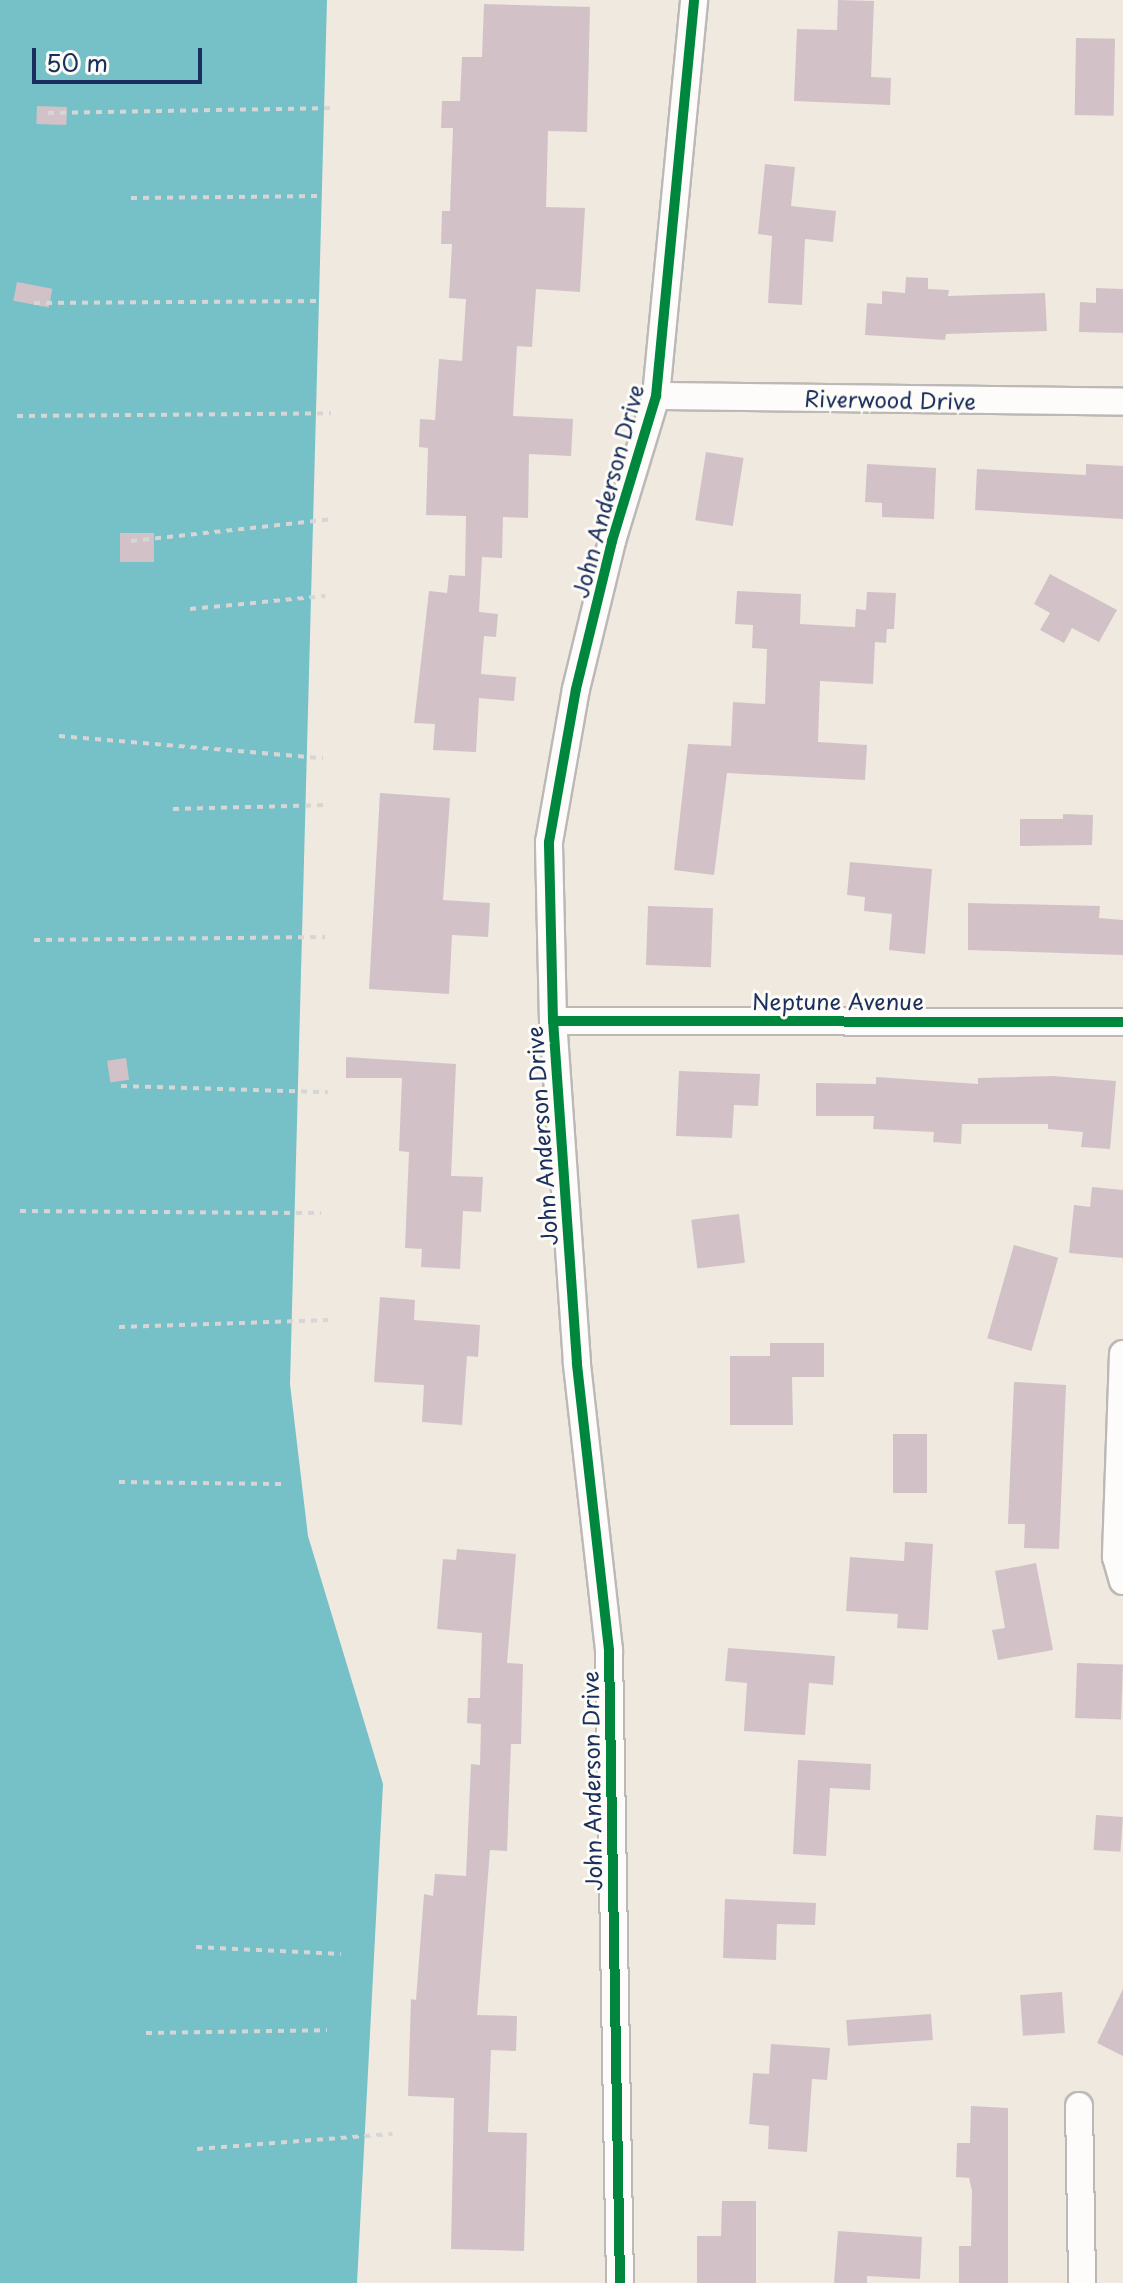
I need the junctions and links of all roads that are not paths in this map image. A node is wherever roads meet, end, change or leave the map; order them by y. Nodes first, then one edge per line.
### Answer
1 (694, 0) edge
2 (656, 396) junction
3 (1123, 402) edge
4 (553, 1021) junction
5 (1123, 1022) edge
6 (1123, 1354) edge
7 (1123, 1581) edge
8 (1079, 2106) dead end
9 (620, 2283) edge
10 (1082, 2283) edge

1 - 2 street, John Anderson Drive
2 - 3 street, Riverwood Drive
2 - 4 street, John Anderson Drive
4 - 5 street, Neptune Avenue
4 - 9 street, John Anderson Drive
6 - 7 street
8 - 10 street

